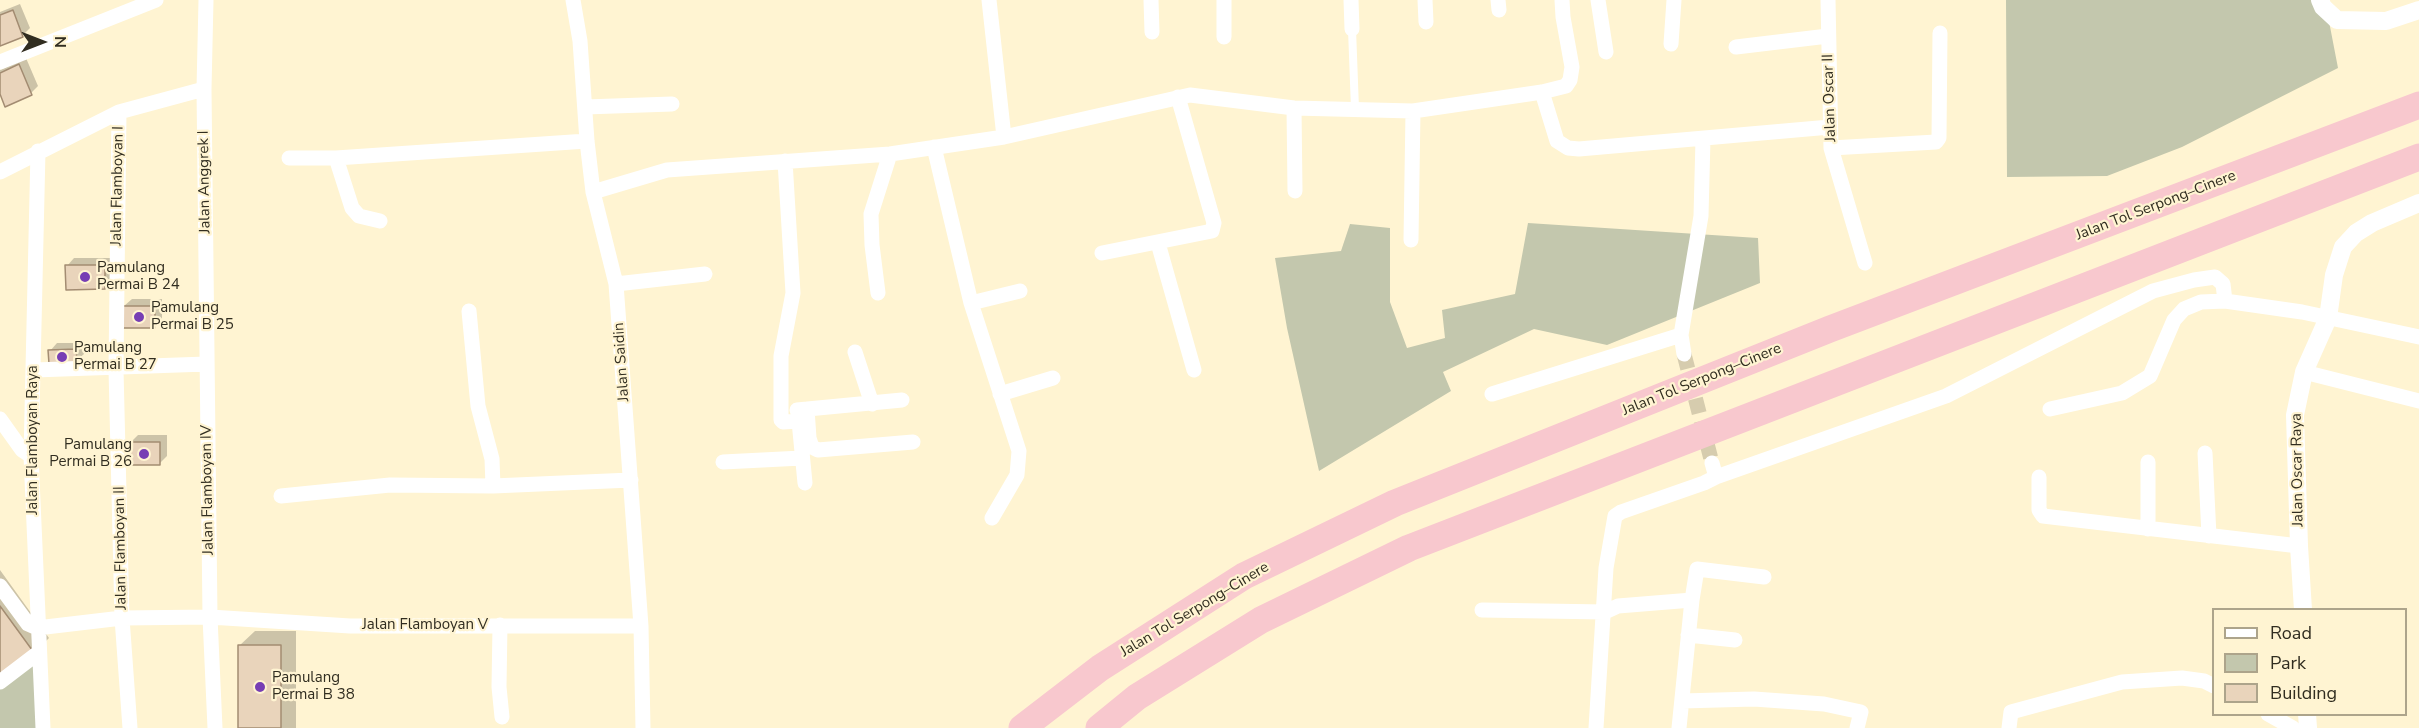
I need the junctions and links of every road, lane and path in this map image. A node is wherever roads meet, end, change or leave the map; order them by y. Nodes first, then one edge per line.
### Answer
1 (156, 0) edge
2 (206, 0) edge
3 (573, 0) edge
4 (989, 0) edge
5 (1151, 0) edge
6 (1224, 0) edge
7 (1351, 0) edge
8 (1425, 0) edge
9 (1562, 0) edge
10 (1598, 0) edge
11 (1674, 0) edge
12 (1828, 0) edge
13 (2320, 0) edge
14 (2419, 10) edge
15 (1426, 22) dead end
16 (1352, 29) joint
17 (1152, 32) dead end
18 (1940, 33) dead end
19 (1828, 36) junction
20 (1224, 37) dead end
21 (1671, 44) dead end
22 (1736, 48) dead end
23 (1606, 52) dead end
24 (0, 62) edge
25 (204, 89) junction
26 (1542, 92) junction
27 (1178, 97) junction
28 (672, 104) dead end
29 (2419, 105) edge
30 (585, 107) junction
31 (1294, 108) junction
32 (1355, 109) junction
33 (1413, 111) junction
34 (119, 112) junction
35 (1830, 127) junction
36 (1004, 137) junction
37 (1703, 140) junction
38 (587, 141) junction
39 (934, 147) junction
40 (1831, 148) junction
41 (38, 152) junction
42 (890, 154) junction
43 (2419, 157) edge
44 (289, 158) dead end
45 (336, 158) junction
46 (784, 161) junction
47 (0, 172) edge
48 (1295, 191) dead end
49 (593, 192) junction
50 (2419, 203) edge
51 (2419, 210) edge
52 (2393, 213) junction
53 (380, 221) dead end
54 (1411, 240) dead end
55 (1158, 243) junction
56 (1102, 253) dead end
57 (1865, 263) dead end
58 (705, 274) dead end
59 (616, 285) junction
60 (1020, 291) dead end
61 (878, 293) dead end
62 (2224, 301) junction
63 (971, 303) junction
64 (469, 311) dead end
65 (2328, 318) junction
66 (1681, 334) junction
67 (2419, 337) edge
68 (855, 352) dead end
69 (1684, 354) tunnel mouth
70 (207, 364) junction
71 (116, 369) junction
72 (34, 370) junction
73 (1194, 370) dead end
74 (2304, 372) junction
75 (1053, 378) dead end
76 (1000, 394) junction
77 (1492, 394) dead end
78 (902, 400) dead end
79 (2419, 401) edge
80 (872, 404) junction
81 (782, 406) junction
82 (2050, 408) dead end
83 (807, 409) junction
84 (0, 419) edge
85 (913, 442) dead end
86 (2205, 453) dead end
87 (30, 456) junction
88 (802, 458) junction
89 (723, 462) dead end
90 (2148, 462) dead end
91 (2039, 477) dead end
92 (631, 480) junction
93 (805, 483) dead end
94 (493, 486) junction
95 (281, 496) dead end
96 (992, 518) dead end
97 (2148, 529) junction
98 (2209, 536) junction
99 (2298, 546) junction
100 (1764, 578) dead end
101 (0, 586) edge
102 (1692, 600) junction
103 (2303, 608) edge
104 (1482, 610) dead end
105 (1605, 612) junction
106 (210, 617) junction
107 (122, 618) junction
108 (500, 625) junction
109 (641, 626) junction
110 (37, 628) junction
111 (1688, 635) junction
112 (1735, 640) dead end
113 (38, 653) junction
114 (0, 682) edge
115 (2212, 685) edge
116 (1682, 701) junction
117 (2272, 716) edge
118 (502, 717) dead end
119 (43, 728) edge
120 (130, 728) edge
121 (215, 728) edge
122 (643, 728) edge
123 (1022, 728) edge
124 (1099, 728) edge
125 (1596, 728) edge
126 (1679, 728) edge
127 (1857, 728) edge
128 (2009, 728) edge
129 (2294, 728) edge

1 - 24 street
2 - 25 street, Jalan Anggrek I
3 - 30 street, Jalan Saidin
4 - 36 street
5 - 17 street
6 - 20 street
7 - 16 street
8 - 15 street
9 - 26 street
10 - 23 street
11 - 21 street
12 - 19 street, Jalan Oscar II
13 - 14 street
16 - 32 lane
18 - 40 street
19 - 22 street
19 - 35 street, Jalan Oscar II
25 - 34 street
25 - 70 street, Jalan Anggrek I
26 - 33 street
26 - 37 street
27 - 31 street
27 - 36 street
27 - 55 street
28 - 30 street
29 - 123 highway, Jalan Tol Serpong–Cinere
30 - 38 street, Jalan Saidin
31 - 32 street
31 - 48 street
32 - 33 street
33 - 54 street
34 - 41 street
34 - 71 street, Jalan Flamboyan I
35 - 37 street
35 - 40 street, Jalan Oscar II
36 - 39 street
37 - 66 street
38 - 45 street
38 - 49 street, Jalan Saidin
39 - 42 street
39 - 63 street
40 - 57 street, Jalan Oscar II
41 - 47 street
41 - 72 street, Jalan Flamboyan Raya
42 - 46 street
42 - 61 street
43 - 124 highway
44 - 45 street
45 - 53 street
46 - 49 street
46 - 81 street
49 - 59 street, Jalan Saidin
50 - 52 street, Jalan Oscar Raya
51 - 52 street
52 - 65 street, Jalan Oscar Raya
55 - 56 street
55 - 73 street
58 - 59 street
59 - 92 street, Jalan Saidin
60 - 63 street
62 - 65 street
62 - 82 street
62 - 105 street
63 - 76 street
64 - 94 street
65 - 67 street
65 - 74 street, Jalan Oscar Raya
66 - 69 street
66 - 77 street
68 - 80 street
70 - 71 street
70 - 106 street, Jalan Flamboyan IV
71 - 72 street
71 - 107 street, Jalan Flamboyan II
72 - 87 street, Jalan Flamboyan Raya
74 - 79 street
74 - 99 street, Jalan Oscar Raya
75 - 76 street
76 - 96 street
78 - 80 street
80 - 83 street
81 - 83 street
81 - 88 street
83 - 85 street
84 - 87 street
86 - 98 street
87 - 110 street, Jalan Flamboyan Raya
88 - 89 street
88 - 93 street
90 - 97 street
91 - 97 street
92 - 94 street
92 - 109 street, Jalan Saidin
94 - 95 street
97 - 98 street
98 - 99 street
99 - 103 street, Jalan Oscar Raya
100 - 102 street
101 - 110 street
102 - 105 street
102 - 111 street
104 - 105 street
105 - 125 street
106 - 107 street, Jalan Flamboyan V
106 - 108 street, Jalan Flamboyan V
106 - 121 street
107 - 110 street, Jalan Flamboyan V
107 - 120 street, Jalan Flamboyan II
108 - 109 street, Jalan Flamboyan V
108 - 118 street
109 - 122 street, Jalan Saidin
110 - 113 street, Jalan Flamboyan Raya
111 - 112 street
111 - 116 street
113 - 114 street
113 - 119 street, Jalan Flamboyan Raya
115 - 128 street
116 - 126 street
116 - 127 street
117 - 129 street

